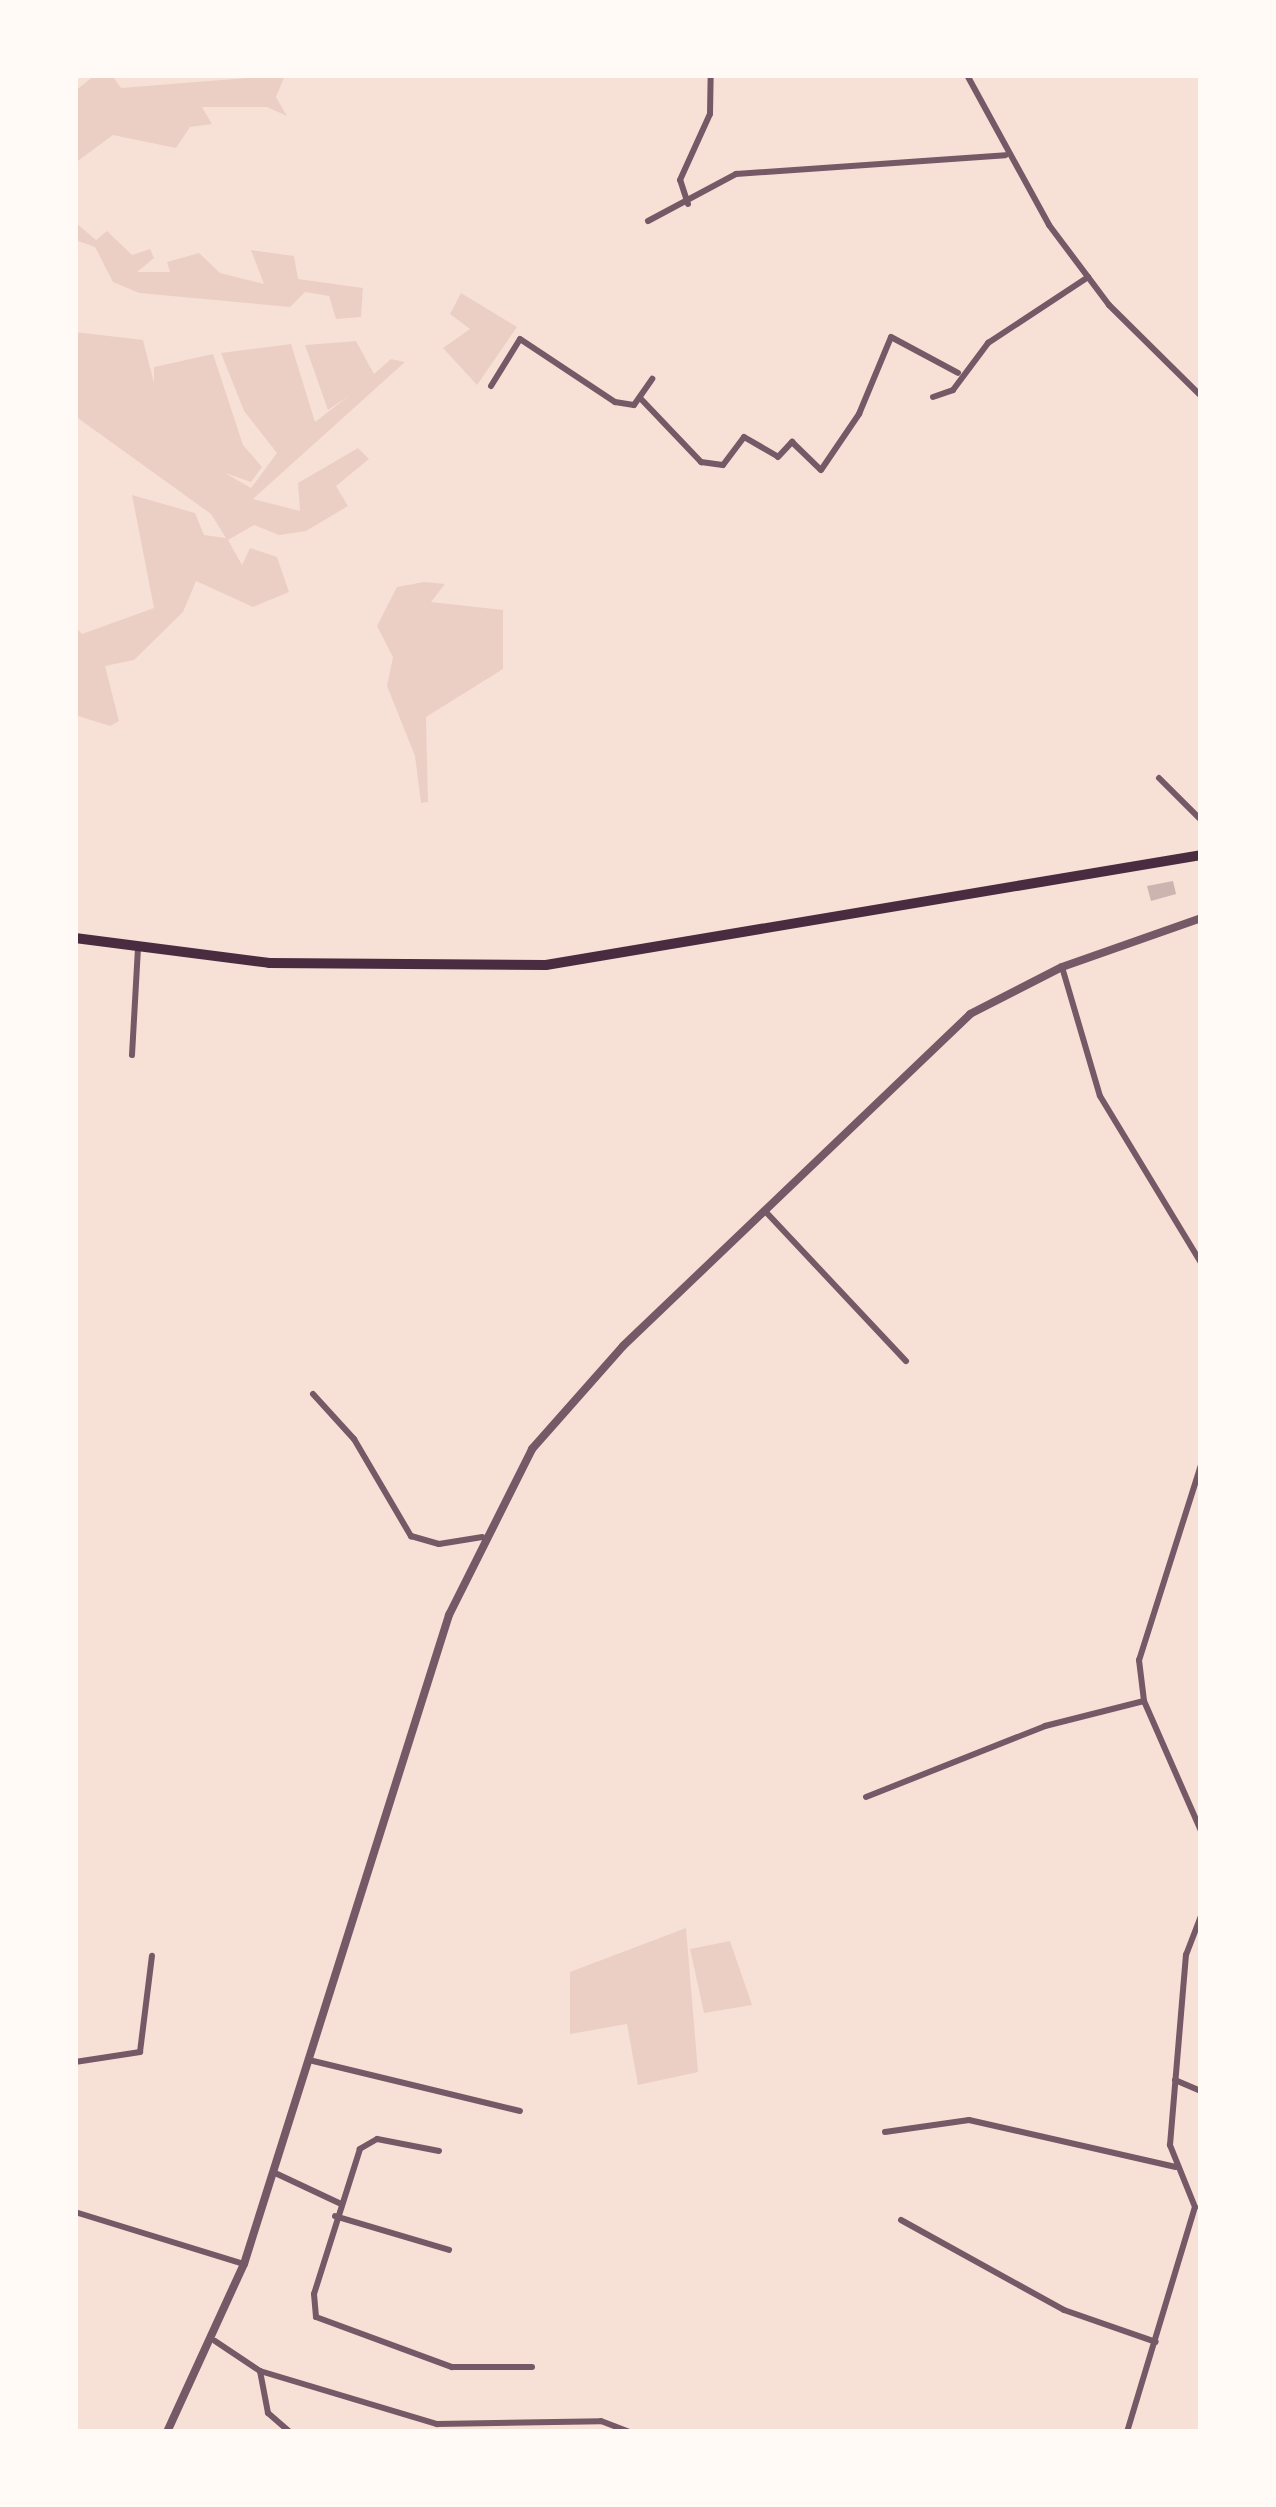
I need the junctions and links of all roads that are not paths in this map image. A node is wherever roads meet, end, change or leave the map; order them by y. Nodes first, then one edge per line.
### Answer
1 (967, 75) edge
2 (711, 76) edge
3 (1005, 155) junction
4 (688, 204) junction
5 (648, 221) dead end
6 (1088, 277) junction
7 (958, 372) junction
8 (652, 378) dead end
9 (491, 386) dead end
10 (1201, 396) edge
11 (933, 397) dead end
12 (642, 400) junction
13 (1159, 778) dead end
14 (1201, 820) edge
15 (1201, 854) edge
16 (1201, 918) edge
17 (75, 938) edge
18 (138, 947) junction
19 (1062, 968) junction
20 (132, 1055) dead end
21 (765, 1212) junction
22 (1201, 1263) edge
23 (906, 1361) dead end
24 (312, 1394) dead end
25 (1201, 1465) edge
26 (482, 1537) junction
27 (1144, 1701) junction
28 (866, 1797) dead end
29 (1201, 1831) edge
30 (1201, 1916) edge
31 (152, 1956) dead end
32 (309, 2060) junction
33 (75, 2062) edge
34 (1175, 2080) junction
35 (1201, 2091) edge
36 (520, 2111) dead end
37 (885, 2132) dead end
38 (439, 2151) dead end
39 (1176, 2167) junction
40 (272, 2172) junction
41 (339, 2203) junction
42 (75, 2212) edge
43 (335, 2216) junction
44 (901, 2220) dead end
45 (449, 2250) dead end
46 (244, 2264) junction
47 (216, 2341) junction
48 (1156, 2342) junction
49 (532, 2367) dead end
50 (260, 2372) junction
51 (168, 2432) edge
52 (290, 2432) edge
53 (628, 2432) edge
54 (1127, 2432) edge

1 - 3 street
2 - 4 street
3 - 4 street
3 - 6 street
4 - 5 street
6 - 7 street
6 - 10 street
7 - 11 street
7 - 12 street
8 - 12 street
9 - 12 street
13 - 14 street
15 - 18 highway
16 - 19 street
17 - 18 highway
18 - 20 street
19 - 21 street
19 - 22 street
21 - 23 street
21 - 26 street
24 - 26 street
25 - 27 street
26 - 32 street
27 - 28 street
27 - 29 street
30 - 34 street
31 - 33 street
32 - 36 street
32 - 40 street
34 - 35 street
34 - 39 street
37 - 39 street
38 - 41 street
39 - 48 street
40 - 41 street
40 - 46 street
41 - 43 street
42 - 46 street
43 - 45 street
43 - 49 street
44 - 48 street
46 - 47 street
47 - 50 street
47 - 51 street
48 - 54 street
50 - 52 street
50 - 53 street

